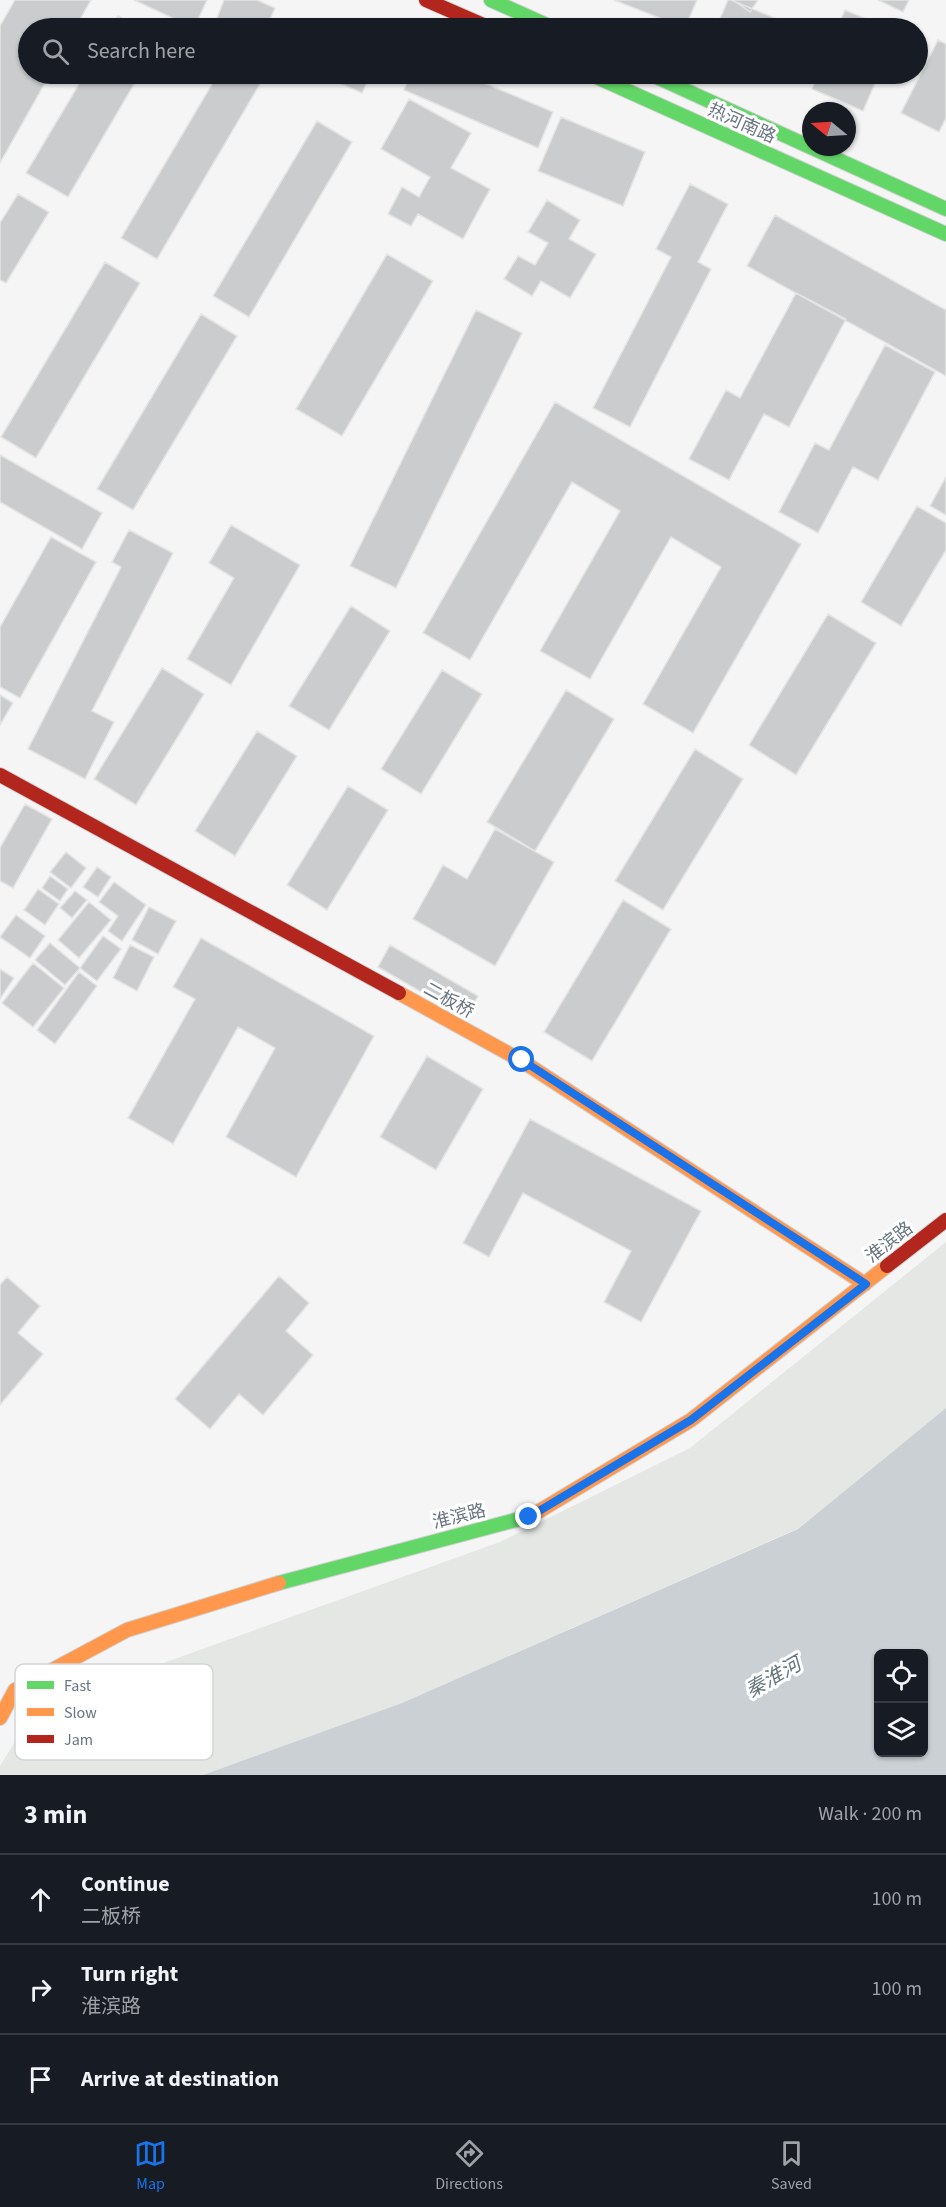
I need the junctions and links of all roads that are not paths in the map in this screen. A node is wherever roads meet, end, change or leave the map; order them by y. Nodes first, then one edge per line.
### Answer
1 (426, 0) edge
2 (490, 0) edge
3 (467, 18) edge
4 (530, 18) edge
5 (612, 84) edge
6 (673, 84) edge
7 (946, 209) edge
8 (946, 234) edge
9 (0, 775) edge
10 (946, 1220) edge
11 (866, 1284) junction
12 (64, 1664) edge
13 (0, 1681) edge
14 (15, 1690) joint
15 (0, 1718) edge

1 - 3 street
2 - 4 street
5 - 8 street, 热河南路
6 - 7 street, 热河南路
9 - 11 street, 二板桥
10 - 11 street, 淮滨路
11 - 12 street, 淮滨路
13 - 14 street
14 - 15 street

